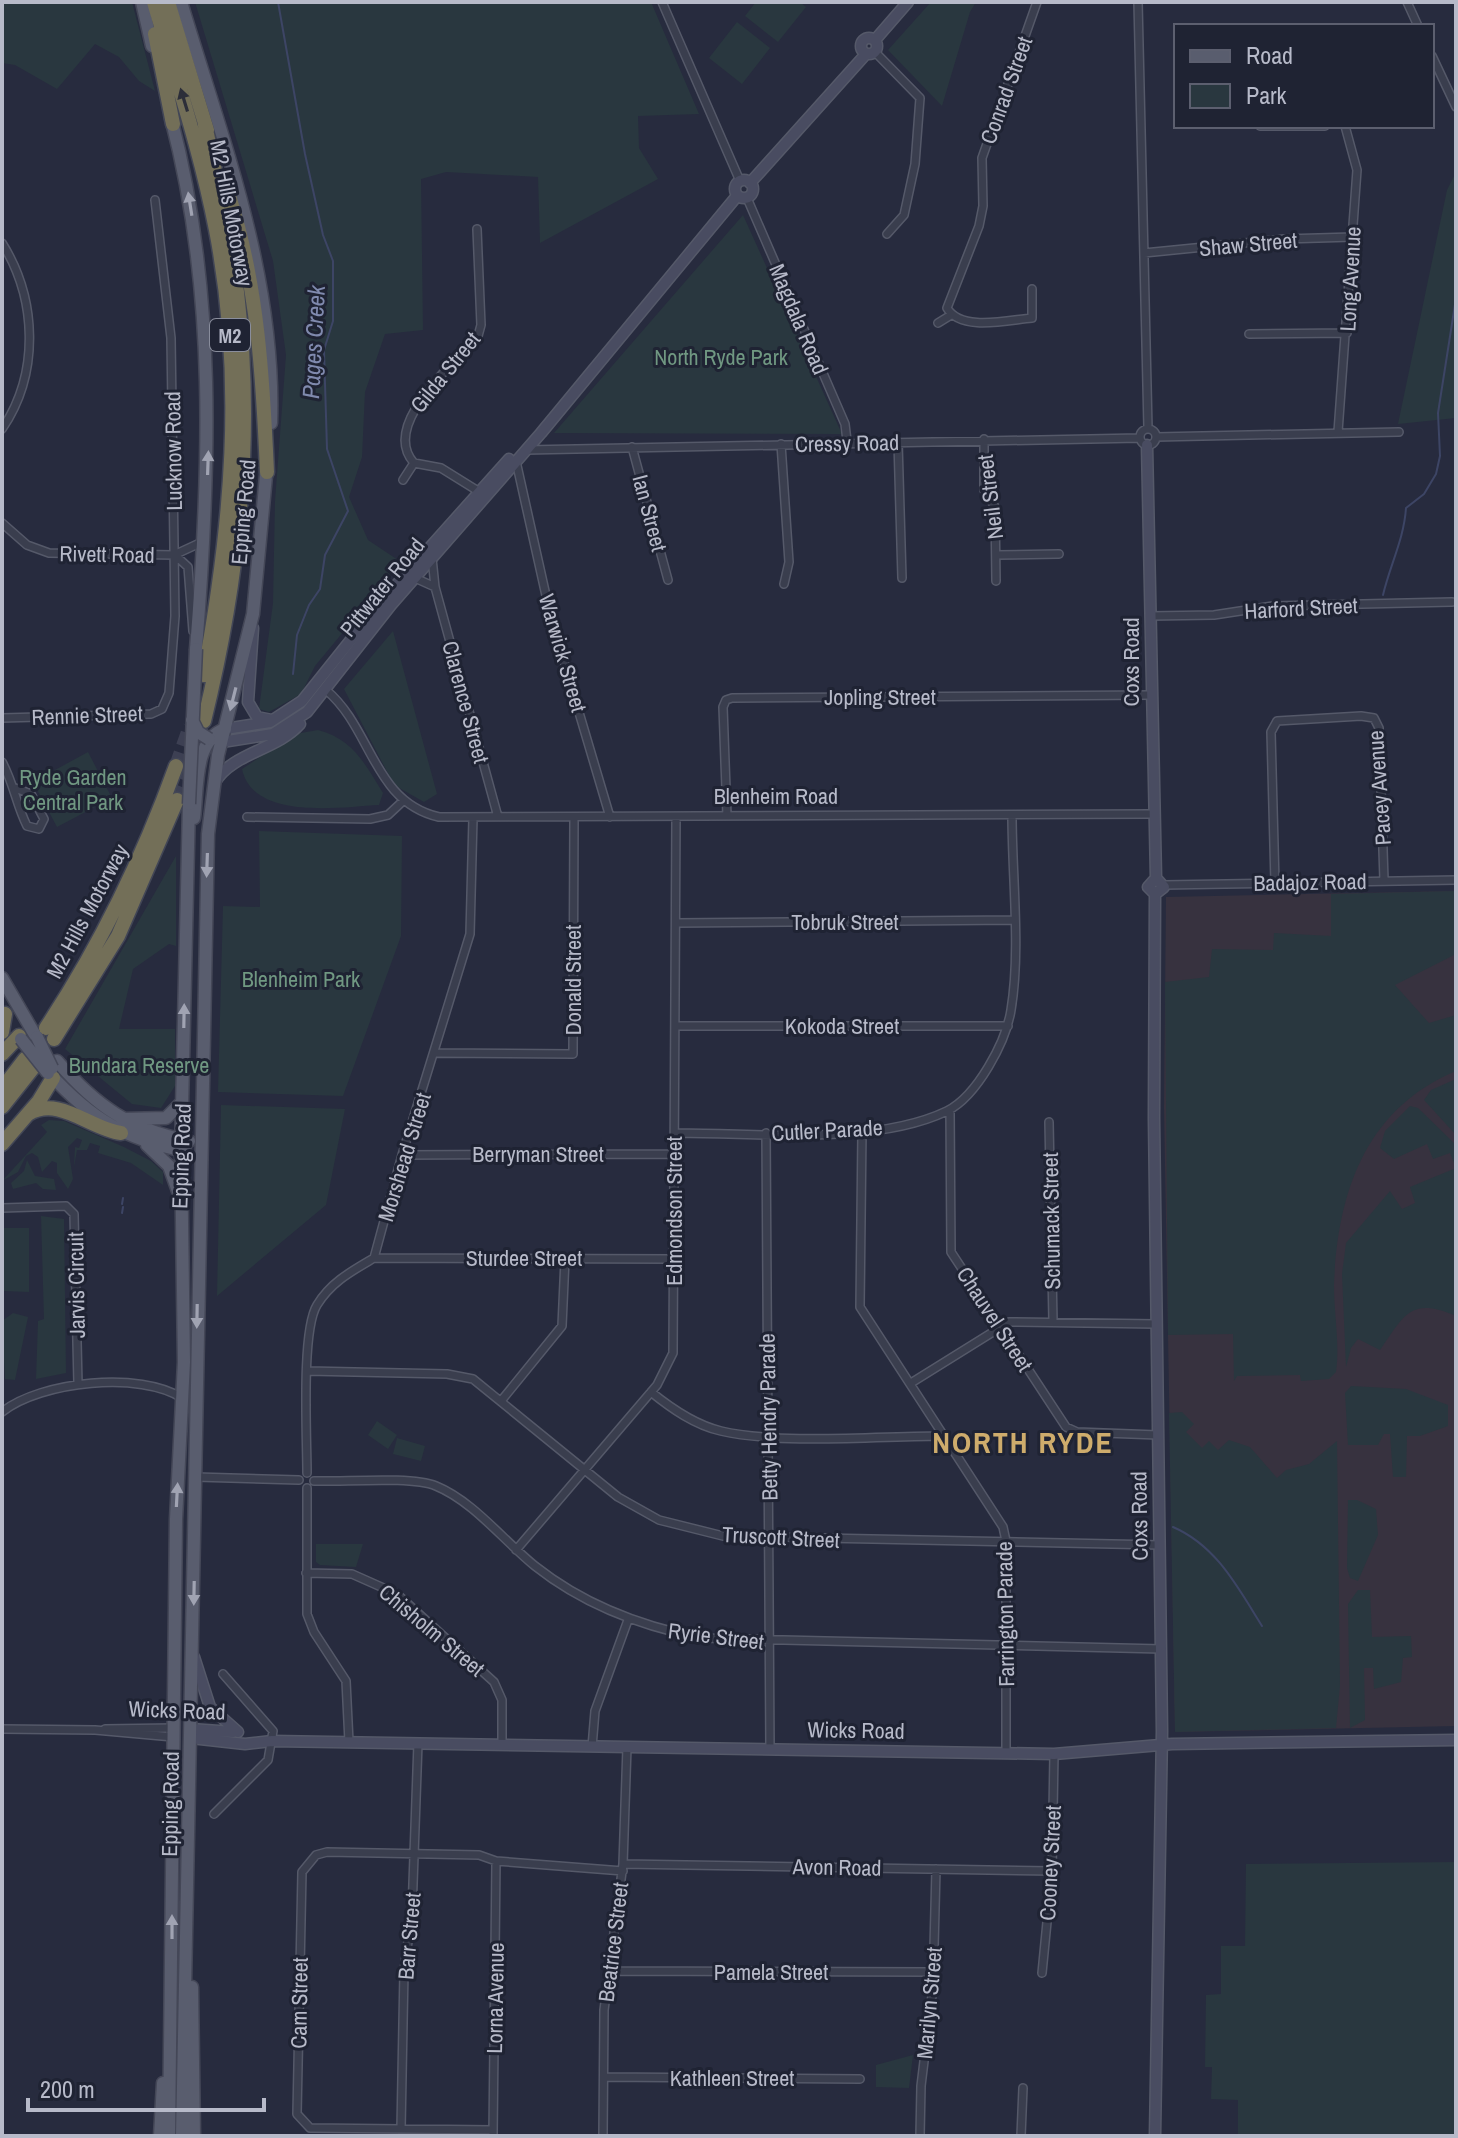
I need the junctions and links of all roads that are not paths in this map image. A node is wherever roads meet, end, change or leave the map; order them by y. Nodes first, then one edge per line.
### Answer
1 (142, 2) edge
2 (151, 2) edge
3 (168, 2) edge
4 (181, 2) edge
5 (662, 2) edge
6 (908, 2) edge
7 (1037, 2) edge
8 (1138, 2) edge
9 (1407, 2) edge
10 (1417, 24) edge
11 (872, 49) junction
12 (1434, 60) edge
13 (1456, 107) edge
14 (173, 124) junction
15 (205, 125) junction
16 (1346, 128) edge
17 (745, 182) junction
18 (742, 197) junction
19 (155, 200) dead end
20 (477, 229) dead end
21 (887, 234) dead end
22 (1353, 237) junction
23 (2, 243) edge
24 (1144, 253) junction
25 (1032, 289) dead end
26 (951, 315) junction
27 (938, 323) dead end
28 (1347, 333) junction
29 (1249, 334) dead end
30 (551, 419) junction
31 (1148, 428) junction
32 (2, 429) edge
33 (1338, 432) junction
34 (1399, 432) dead end
35 (541, 433) junction
36 (1156, 437) junction
37 (984, 439) junction
38 (847, 441) junction
39 (898, 442) junction
40 (1143, 442) junction
41 (781, 444) junction
42 (632, 447) junction
43 (555, 448) junction
44 (525, 451) junction
45 (516, 461) junction
46 (414, 463) junction
47 (267, 472) junction
48 (403, 480) dead end
49 (496, 483) junction
50 (520, 488) junction
51 (478, 491) junction
52 (469, 513) junction
53 (3, 525) edge
54 (204, 541) junction
55 (1059, 554) dead end
56 (174, 555) junction
57 (996, 555) junction
58 (432, 558) junction
59 (415, 578) junction
60 (902, 578) dead end
61 (668, 580) dead end
62 (996, 581) dead end
63 (784, 584) dead end
64 (435, 587) junction
65 (1452, 602) dead end
66 (253, 614) junction
67 (1151, 616) junction
68 (196, 649) junction
69 (204, 675) dead end
70 (322, 687) junction
71 (1151, 695) junction
72 (166, 702) joint
73 (307, 712) junction
74 (2, 718) edge
75 (276, 719) junction
76 (198, 720) junction
77 (216, 737) junction
78 (2, 762) edge
79 (176, 766) tunnel mouth
80 (213, 787) junction
81 (15, 788) junction
82 (403, 801) junction
83 (183, 802) junction
84 (1153, 814) junction
85 (1012, 815) junction
86 (727, 816) junction
87 (247, 817) dead end
88 (498, 817) junction
89 (610, 817) junction
90 (676, 817) junction
91 (473, 818) junction
92 (574, 818) junction
93 (189, 861) junction
94 (1384, 880) junction
95 (1456, 880) edge
96 (1160, 882) junction
97 (1275, 883) junction
98 (1013, 920) junction
99 (676, 923) junction
100 (2, 978) edge
101 (4, 1012) edge
102 (676, 1026) junction
103 (1008, 1026) junction
104 (2, 1032) edge
105 (33, 1034) junction
106 (436, 1053) junction
107 (2, 1054) edge
108 (53, 1070) junction
109 (2, 1089) edge
110 (182, 1102) junction
111 (2, 1107) edge
112 (950, 1110) junction
113 (28, 1114) junction
114 (1049, 1122) dead end
115 (120, 1126) junction
116 (862, 1132) junction
117 (675, 1133) junction
118 (766, 1133) junction
119 (143, 1142) junction
120 (2, 1144) edge
121 (181, 1144) junction
122 (200, 1148) junction
123 (675, 1154) junction
124 (402, 1155) junction
125 (183, 1205) junction
126 (2, 1208) edge
127 (374, 1258) junction
128 (565, 1259) junction
129 (674, 1259) junction
130 (1053, 1321) junction
131 (1156, 1324) junction
132 (999, 1326) junction
133 (308, 1371) junction
134 (911, 1383) junction
135 (78, 1384) junction
136 (651, 1392) junction
137 (184, 1399) junction
138 (501, 1401) junction
139 (2, 1412) edge
140 (1158, 1435) junction
141 (945, 1436) junction
142 (767, 1437) junction
143 (584, 1470) junction
144 (307, 1473) junction
145 (196, 1477) junction
146 (299, 1480) junction
147 (314, 1481) junction
148 (307, 1488) junction
149 (769, 1539) junction
150 (1006, 1541) junction
151 (1160, 1545) junction
152 (516, 1550) junction
153 (306, 1573) junction
154 (628, 1620) junction
155 (768, 1643) junction
156 (1007, 1646) junction
157 (1162, 1649) junction
158 (194, 1655) junction
159 (223, 1674) dead end
160 (2, 1729) edge
161 (173, 1732) junction
162 (238, 1732) junction
163 (191, 1733) junction
164 (1456, 1740) edge
165 (255, 1741) junction
166 (272, 1741) junction
167 (349, 1742) junction
168 (418, 1743) junction
169 (502, 1745) junction
170 (1161, 1745) junction
171 (592, 1747) junction
172 (627, 1747) junction
173 (770, 1749) junction
174 (1006, 1753) junction
175 (1054, 1754) junction
176 (214, 1814) dead end
177 (416, 1854) junction
178 (496, 1861) junction
179 (623, 1867) junction
180 (936, 1869) junction
181 (1052, 1871) junction
182 (302, 1872) joint
183 (186, 1934) junction
184 (609, 1971) junction
185 (933, 1972) junction
186 (1042, 1973) dead end
187 (171, 2005) junction
188 (604, 2077) junction
189 (860, 2079) dead end
190 (1023, 2088) dead end
191 (401, 2129) junction
192 (493, 2133) edge
193 (160, 2136) edge
194 (169, 2136) edge
195 (182, 2136) edge
196 (194, 2136) edge
197 (603, 2136) edge
198 (920, 2136) edge
199 (1021, 2136) edge
200 (1155, 2136) edge

1 - 14 main road, Epping Road
2 - 14 highway, M2
69 -> 2 highway, M2 Hills Motorway / M2
3 - 15 highway, M2
4 - 47 main road, Epping Road
5 - 17 street
6 - 11 main road
7 - 26 street, Conrad Street
8 - 24 street
9 - 10 street
11 - 17 main road
11 - 21 street
12 - 13 street
54 -> 14 main road, Epping Road
15 - 47 highway, M2
15 - 76 highway, M2 Hills Motorway / M2
16 - 22 street, Long Avenue
17 - 18 main road
17 - 18 main road
18 - 30 main road, Pittwater Road
18 - 38 street, Magdala Road
19 - 56 street, Lucknow Road
20 - 46 street, Gilda Street
22 - 24 street, Shaw Street
22 - 28 street, Long Avenue
23 - 32 street
24 - 31 street
25 - 26 street
26 - 27 street
28 - 29 street
28 - 33 street, Long Avenue
30 - 35 main road, Pittwater Road
30 - 51 main road, Pittwater Road
31 - 36 street
31 - 40 street
33 - 34 street
33 - 36 street
35 - 43 street
35 - 44 main road, Pittwater Road
36 - 40 street
37 - 39 street, Cressy Road
37 - 40 street, Cressy Road
37 - 57 street, Neil Street
38 - 39 street, Cressy Road
38 - 41 street, Cressy Road
39 - 60 street
40 - 67 main road, Coxs Road
41 - 42 street, Cressy Road
41 - 63 street
42 - 43 street, Cressy Road
42 - 61 street, Ian Street
43 - 44 street, Cressy Road
44 - 45 main road, Pittwater Road
45 - 49 main road, Pittwater Road
45 - 50 street, Warwick Street
46 - 48 street
46 - 51 street
47 - 66 main road, Epping Road
49 - 50 street
49 - 51 street
49 - 52 main road, Pittwater Road
50 - 89 street, Warwick Street
51 - 52 street
51 - 70 main road, Pittwater Road
52 - 58 main road, Pittwater Road
53 - 56 street, Rivett Road
54 - 56 street, Rivett Road
54 - 68 main road, Epping Road
55 - 57 street, Neil Street
56 - 68 street, Rivett Road
56 - 72 street, Lucknow Road
57 - 62 street, Neil Street
58 - 59 main road, Pittwater Road
58 - 64 street, Clarence Street
59 - 64 street
59 - 70 main road, Pittwater Road
64 - 88 street, Clarence Street
65 - 67 street, Harford Street
66 - 75 main road
66 -> 77 main road, Epping Road
67 - 71 main road, Coxs Road
68 - 76 main road, Epping Road, bridge
70 - 73 main road, Pittwater Road
70 - 75 main road, Pittwater Road
70 - 82 street
71 - 84 main road, Coxs Road
71 - 86 street, Jopling Street
72 - 74 street, Rennie Street
73 - 77 main road, Pittwater Road
73 - 80 main road
75 - 77 main road, Pittwater Road
76 - 77 main road, bridge
76 - 83 main road, Epping Road, bridge
77 - 80 main road, Epping Road
77 - 93 main road
78 - 81 street
79 - 105 highway, M2 Hills Motorway
80 -> 122 main road, Epping Road
81 - 81 street
82 - 87 street
82 - 91 street, Blenheim Road
83 - 93 main road, Epping Road
83 - 105 highway, M2 Hills Motorway
84 - 85 street, Blenheim Road
84 - 96 main road, Coxs Road
85 - 86 street, Blenheim Road
85 - 98 street, Cutler Parade
86 - 90 street, Blenheim Road
88 - 91 street, Blenheim Road
88 - 92 street, Blenheim Road
89 - 90 street, Blenheim Road
89 - 92 street, Blenheim Road
90 - 99 street, Edmondson Street
91 - 106 street, Morshead Street
92 - 106 street, Donald Street
110 -> 93 main road, Epping Road
94 - 95 street, Badajoz Road
94 - 97 street, Badajoz Road
94 - 97 street, Pacey Avenue
96 - 97 street, Badajoz Road
96 - 131 main road, Coxs Road
98 - 99 street, Tobruk Street
98 - 103 street, Cutler Parade
99 - 102 street, Edmondson Street
100 - 105 main road
101 - 104 highway
101 - 105 main road
102 - 103 street, Kokoda Street
102 - 117 street, Edmondson Street
103 - 112 street, Cutler Parade
105 - 107 highway
105 - 108 main road, bridge
106 - 124 street, Morshead Street
108 - 113 highway
108 - 115 main road
109 - 111 highway
110 - 115 main road
110 - 121 main road, Epping Road
112 - 116 street, Cutler Parade
112 - 132 street, Chauvel Street
113 - 115 highway
113 - 120 highway
114 - 130 street, Schumack Street
115 - 119 main road
115 - 121 main road
116 - 118 street, Cutler Parade
116 - 134 street, Farrington Parade
117 - 118 street, Cutler Parade
117 - 123 street, Edmondson Street
118 - 142 street, Betty Hendry Parade
119 - 121 main road
119 - 125 main road
121 - 122 main road
121 - 125 main road, Epping Road
122 -> 145 main road, Epping Road
123 - 124 street, Berryman Street
123 - 129 street, Edmondson Street
124 - 127 street, Morshead Street
125 - 137 main road, Epping Road
126 - 135 street, Jarvis Circuit
127 - 128 street, Sturdee Street
127 - 133 street
128 - 129 street, Sturdee Street
128 - 138 street
129 - 136 street, Edmondson Street
130 - 131 street
130 - 132 street
131 - 140 main road, Coxs Road
132 - 134 street
132 - 140 street, Chauvel Street
133 - 138 street, Truscott Street
133 - 144 street
134 - 141 street, Farrington Parade
135 - 137 street
135 - 139 street
136 - 142 street
136 - 143 street, Edmondson Street
161 -> 137 main road, Epping Road
138 - 143 street, Truscott Street
140 - 151 main road, Coxs Road
141 - 142 street
141 - 150 street, Farrington Parade
142 - 149 street, Betty Hendry Parade
143 - 149 street, Truscott Street
143 - 152 street, Edmondson Street
144 - 146 street
144 - 147 street
145 - 146 street
145 -> 158 main road, Epping Road
146 - 148 street
147 - 148 street
147 - 152 street, Ryrie Street
148 - 153 street
149 - 150 street, Truscott Street
149 - 155 street, Betty Hendry Parade
150 - 151 street, Truscott Street
150 - 156 street, Farrington Parade
151 - 157 main road, Coxs Road
152 - 154 street, Ryrie Street
153 - 167 street
153 - 169 street, Chisholm Street
154 - 155 street, Ryrie Street
154 - 171 street
155 - 156 street, Ryrie Street
155 - 173 street, Betty Hendry Parade
156 - 157 street, Ryrie Street
156 - 174 street, Farrington Parade
157 - 170 main road, Coxs Road
158 - 162 main road
158 - 163 main road, Epping Road
159 - 166 street
160 - 161 street, Wicks Road
161 - 163 main road, Wicks Road
187 -> 161 main road, Epping Road
162 - 163 main road, Wicks Road
162 - 165 main road, Wicks Road
163 - 165 main road, Wicks Road
163 - 183 main road, Epping Road
164 - 170 main road, Wicks Road
165 - 166 main road, Wicks Road
166 - 167 main road, Wicks Road
166 - 176 street
167 - 168 main road, Wicks Road
168 - 169 main road, Wicks Road
168 - 177 street, Barr Street
169 - 171 main road, Wicks Road
170 - 175 main road, Wicks Road
170 - 200 main road, Coxs Road
171 - 172 main road, Wicks Road
172 - 173 main road, Wicks Road
172 - 179 street, Beatrice Street
173 - 174 main road, Wicks Road
174 - 175 main road, Wicks Road
175 - 181 street, Cooney Street
177 - 178 street, Avon Road
177 - 182 street, Avon Road
177 - 191 street, Barr Street
178 - 179 street, Avon Road
178 - 192 street, Lorna Avenue
179 - 180 street, Avon Road
179 - 184 street, Beatrice Street
180 - 181 street, Avon Road
180 - 185 street, Marilyn Street
181 - 186 street, Cooney Street
182 - 191 street, Cam Street
183 - 195 main road, Epping Road
183 - 196 main road
184 - 185 street, Pamela Street
184 - 188 street, Beatrice Street
185 - 198 street, Marilyn Street
187 - 193 main road
187 - 194 main road, Epping Road
188 - 189 street, Kathleen Street
188 - 197 street, Beatrice Street
190 - 199 street
191 - 192 street

